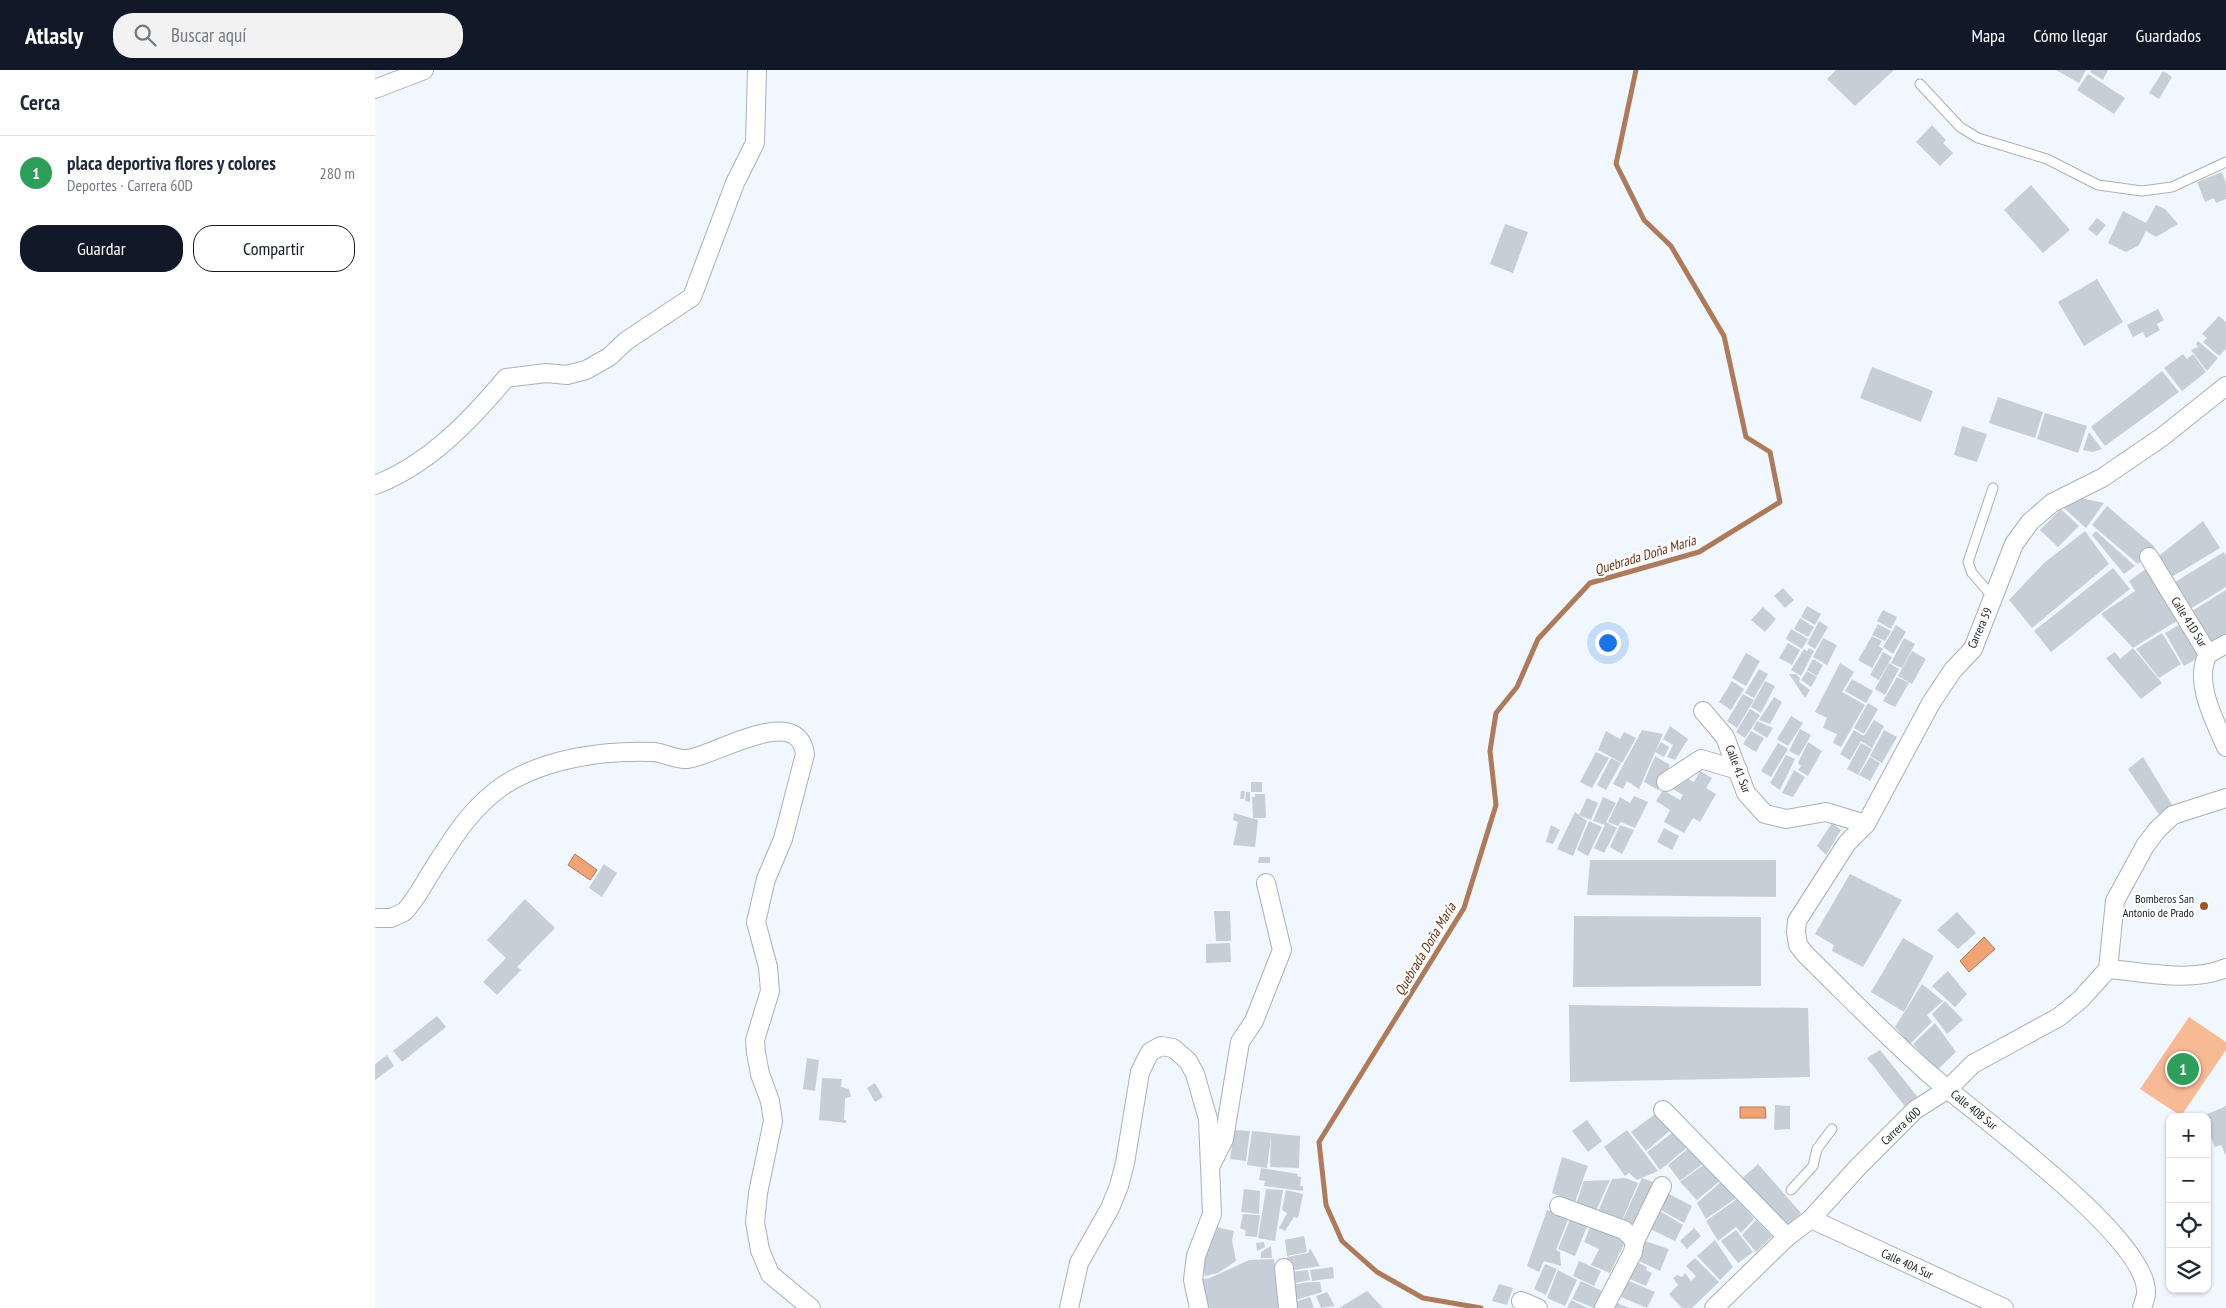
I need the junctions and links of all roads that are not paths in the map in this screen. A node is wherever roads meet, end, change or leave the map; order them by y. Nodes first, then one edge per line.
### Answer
1 (424, 70) edge
2 (757, 70) edge
3 (1920, 84) dead end
4 (375, 89) edge
5 (2226, 162) edge
6 (2226, 386) edge
7 (375, 485) edge
8 (1993, 488) dead end
9 (2149, 557) dead end
10 (1993, 598) junction
11 (2226, 644) edge
12 (2208, 654) junction
13 (2218, 708) edge
14 (1703, 711) dead end
15 (2226, 747) edge
16 (1738, 770) junction
17 (1666, 782) dead end
18 (2226, 798) edge
19 (1866, 824) junction
20 (1265, 884) dead end
21 (375, 918) edge
22 (1796, 932) joint
23 (2226, 968) edge
24 (2108, 969) junction
25 (1948, 1089) junction
26 (1663, 1110) dead end
27 (1832, 1129) dead end
28 (1211, 1165) junction
29 (1662, 1186) dead end
30 (1791, 1190) dead end
31 (1559, 1206) dead end
32 (1811, 1220) junction
33 (1787, 1237) junction
34 (1635, 1241) junction
35 (1285, 1268) dead end
36 (2144, 1300) edge
37 (1521, 1301) dead end
38 (811, 1308) edge
39 (1069, 1308) edge
40 (1199, 1308) edge
41 (1288, 1308) edge
42 (1538, 1308) edge
43 (1604, 1308) edge
44 (1714, 1308) edge
45 (2004, 1308) edge

1 - 4 street
2 - 7 street
3 - 5 lane
6 - 10 street, Carrera 59
8 - 10 lane
9 - 12 street, Calle 41D Sur
10 - 19 street, Carrera 59
11 - 12 street
12 - 13 street, Calle 41D Sur
13 - 15 street, Calle 41D Sur
14 - 16 street, Calle 41 Sur
16 - 17 street
16 - 19 street, Calle 41 Sur
18 - 24 street
19 - 22 street, Carrera 59
20 - 28 street
21 - 38 street
22 - 25 street, Calle 40B Sur
23 - 24 street
24 - 25 street, Carrera 60D
25 - 32 street, Carrera 60D
25 - 36 street, Calle 40B Sur
26 - 33 street
27 - 30 lane
28 - 39 street
28 - 40 street
29 - 34 street
31 - 34 street
32 - 33 street, Carrera 60D
32 - 45 street, Calle 40A Sur
33 - 44 street, Carrera 60D
34 - 43 street
35 - 41 street
37 - 42 street

